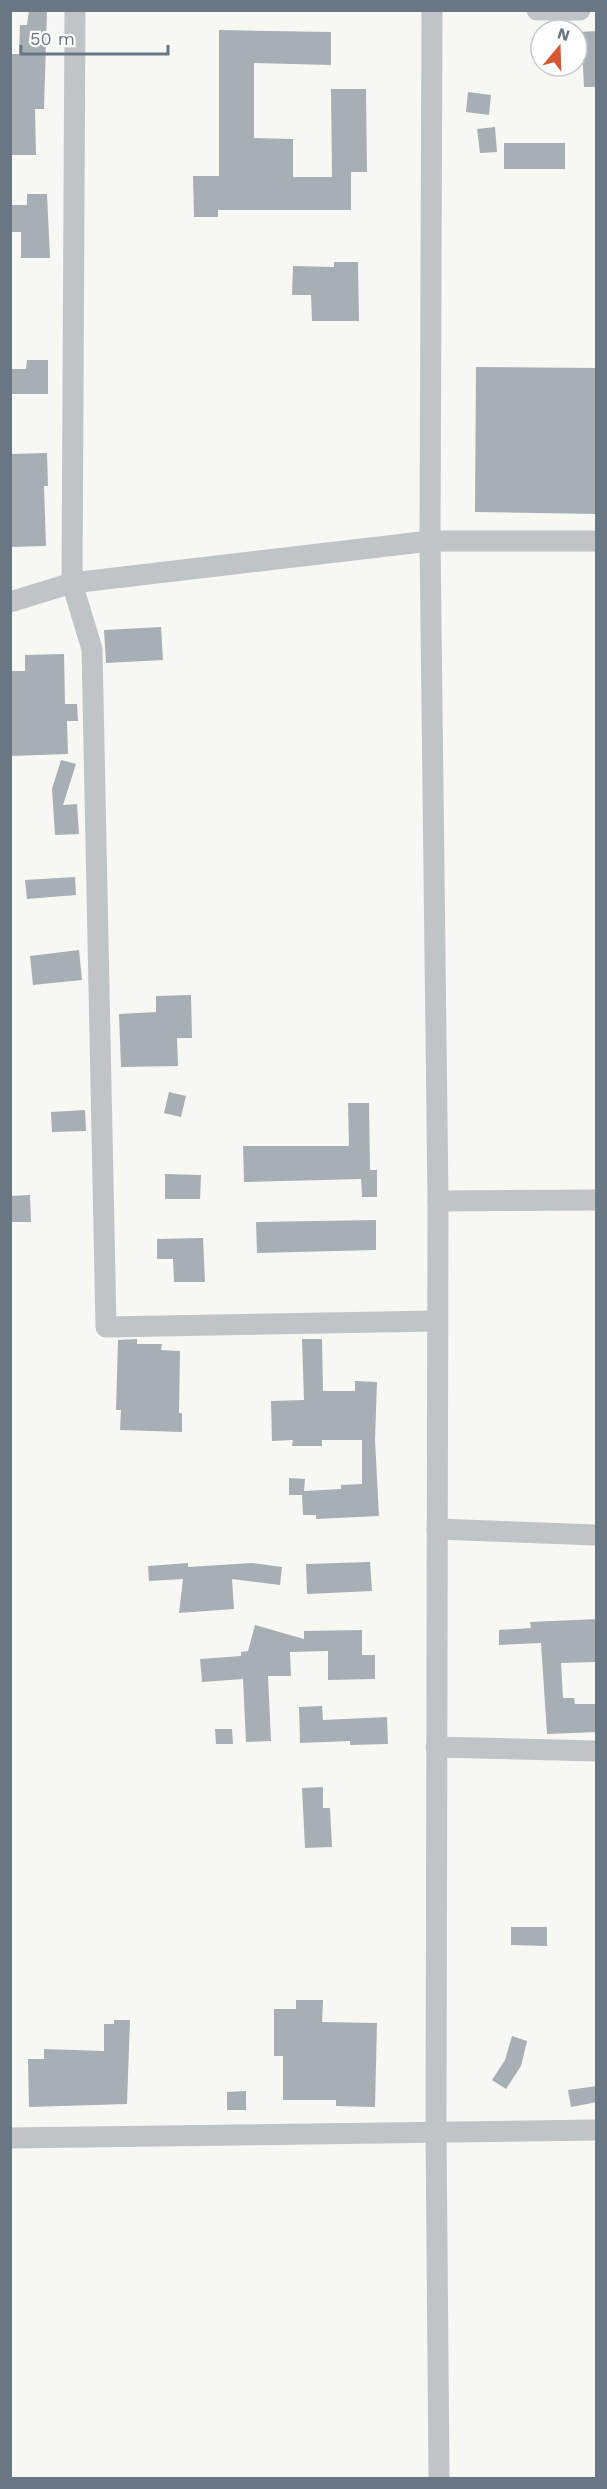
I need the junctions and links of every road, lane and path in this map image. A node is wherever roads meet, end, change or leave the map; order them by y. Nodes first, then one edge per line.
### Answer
1 (75, 10) edge
2 (432, 10) edge
3 (537, 10) edge
4 (580, 10) edge
5 (430, 541) junction
6 (597, 541) edge
7 (72, 584) junction
8 (10, 602) edge
9 (597, 1200) edge
10 (438, 1201) junction
11 (437, 1321) junction
12 (437, 1529) junction
13 (597, 1534) edge
14 (436, 1747) junction
15 (597, 1751) edge
16 (597, 2130) edge
17 (436, 2131) junction
18 (10, 2138) edge
19 (439, 2478) edge

1 - 7 street
2 - 5 street
3 - 4 street
5 - 6 street
5 - 7 street
5 - 10 street
7 - 8 street
7 - 11 street
9 - 10 street
10 - 11 street
11 - 12 street
12 - 13 street
12 - 14 street
14 - 15 street
14 - 17 street
16 - 17 street
17 - 18 street
17 - 19 street

